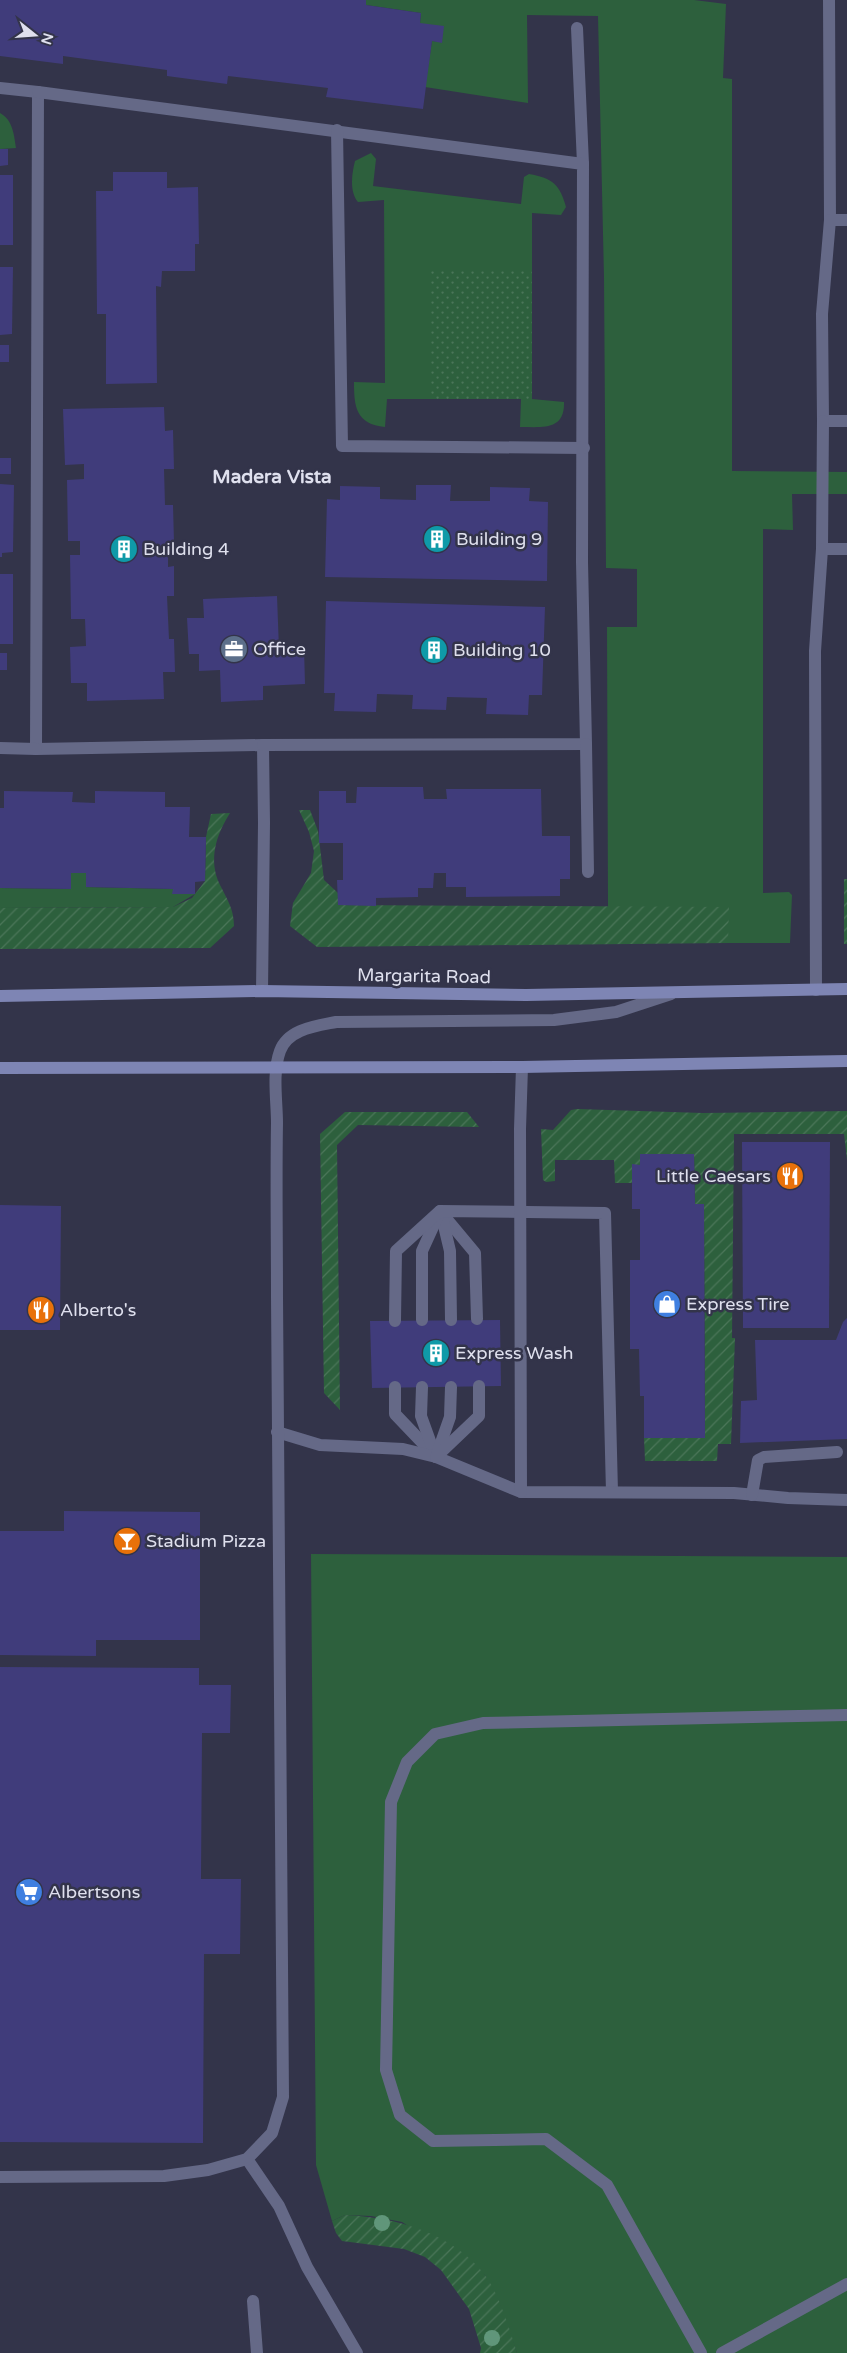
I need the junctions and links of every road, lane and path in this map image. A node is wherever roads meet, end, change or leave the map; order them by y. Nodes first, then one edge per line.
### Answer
1 (830, 0) edge
2 (577, 28) dead end
3 (0, 88) edge
4 (38, 92) junction
5 (337, 130) junction
6 (583, 164) junction
7 (830, 220) junction
8 (847, 220) edge
9 (823, 421) junction
10 (847, 421) edge
11 (584, 448) junction
12 (822, 549) junction
13 (847, 549) edge
14 (586, 744) junction
15 (263, 745) junction
16 (0, 748) edge
17 (36, 749) junction
18 (588, 872) dead end
19 (847, 989) edge
20 (816, 990) junction
21 (262, 991) junction
22 (677, 992) junction
23 (0, 996) edge
24 (847, 1061) edge
25 (277, 1067) junction
26 (522, 1067) junction
27 (0, 1068) edge
28 (440, 1211) junction
29 (521, 1212) junction
30 (422, 1320) dead end
31 (451, 1320) dead end
32 (477, 1320) dead end
33 (395, 1321) dead end
34 (479, 1386) dead end
35 (395, 1387) dead end
36 (422, 1387) dead end
37 (452, 1387) dead end
38 (277, 1432) junction
39 (837, 1452) dead end
40 (436, 1457) junction
41 (521, 1492) junction
42 (612, 1492) junction
43 (752, 1494) junction
44 (847, 1500) edge
45 (847, 1716) edge
46 (247, 2159) junction
47 (0, 2177) edge
48 (847, 2284) edge
49 (254, 2301) dead end
50 (257, 2353) edge
51 (357, 2353) edge
52 (701, 2353) edge
53 (722, 2353) edge

1 - 7 lane
2 - 6 lane
3 - 4 lane
4 - 5 lane
4 - 17 lane
5 - 6 lane
5 - 11 lane
6 - 11 lane
7 - 8 lane
7 - 9 lane
9 - 10 lane
9 - 12 lane
11 - 14 lane
12 - 13 lane
12 - 20 lane
14 - 15 lane
14 - 18 lane
15 - 17 lane
15 - 21 lane
16 - 17 lane
19 - 20 main road, Margarita Road
20 - 22 main road, Margarita Road
21 - 22 main road, Margarita Road
21 - 23 main road, Margarita Road
22 - 25 lane
24 - 26 main road
25 - 26 main road
25 - 27 main road
25 - 38 lane
26 - 29 lane
28 - 29 lane
28 - 30 lane
28 - 31 lane
28 - 32 lane
28 - 33 lane
29 - 41 lane
29 - 42 lane
34 - 40 lane
35 - 40 lane
36 - 40 lane
37 - 40 lane
38 - 40 lane
38 - 46 lane
39 - 43 lane
40 - 41 lane
41 - 42 lane
42 - 43 lane
43 - 44 lane
45 - 52 lane
46 - 47 lane
46 - 51 lane
48 - 53 lane
49 - 50 lane

